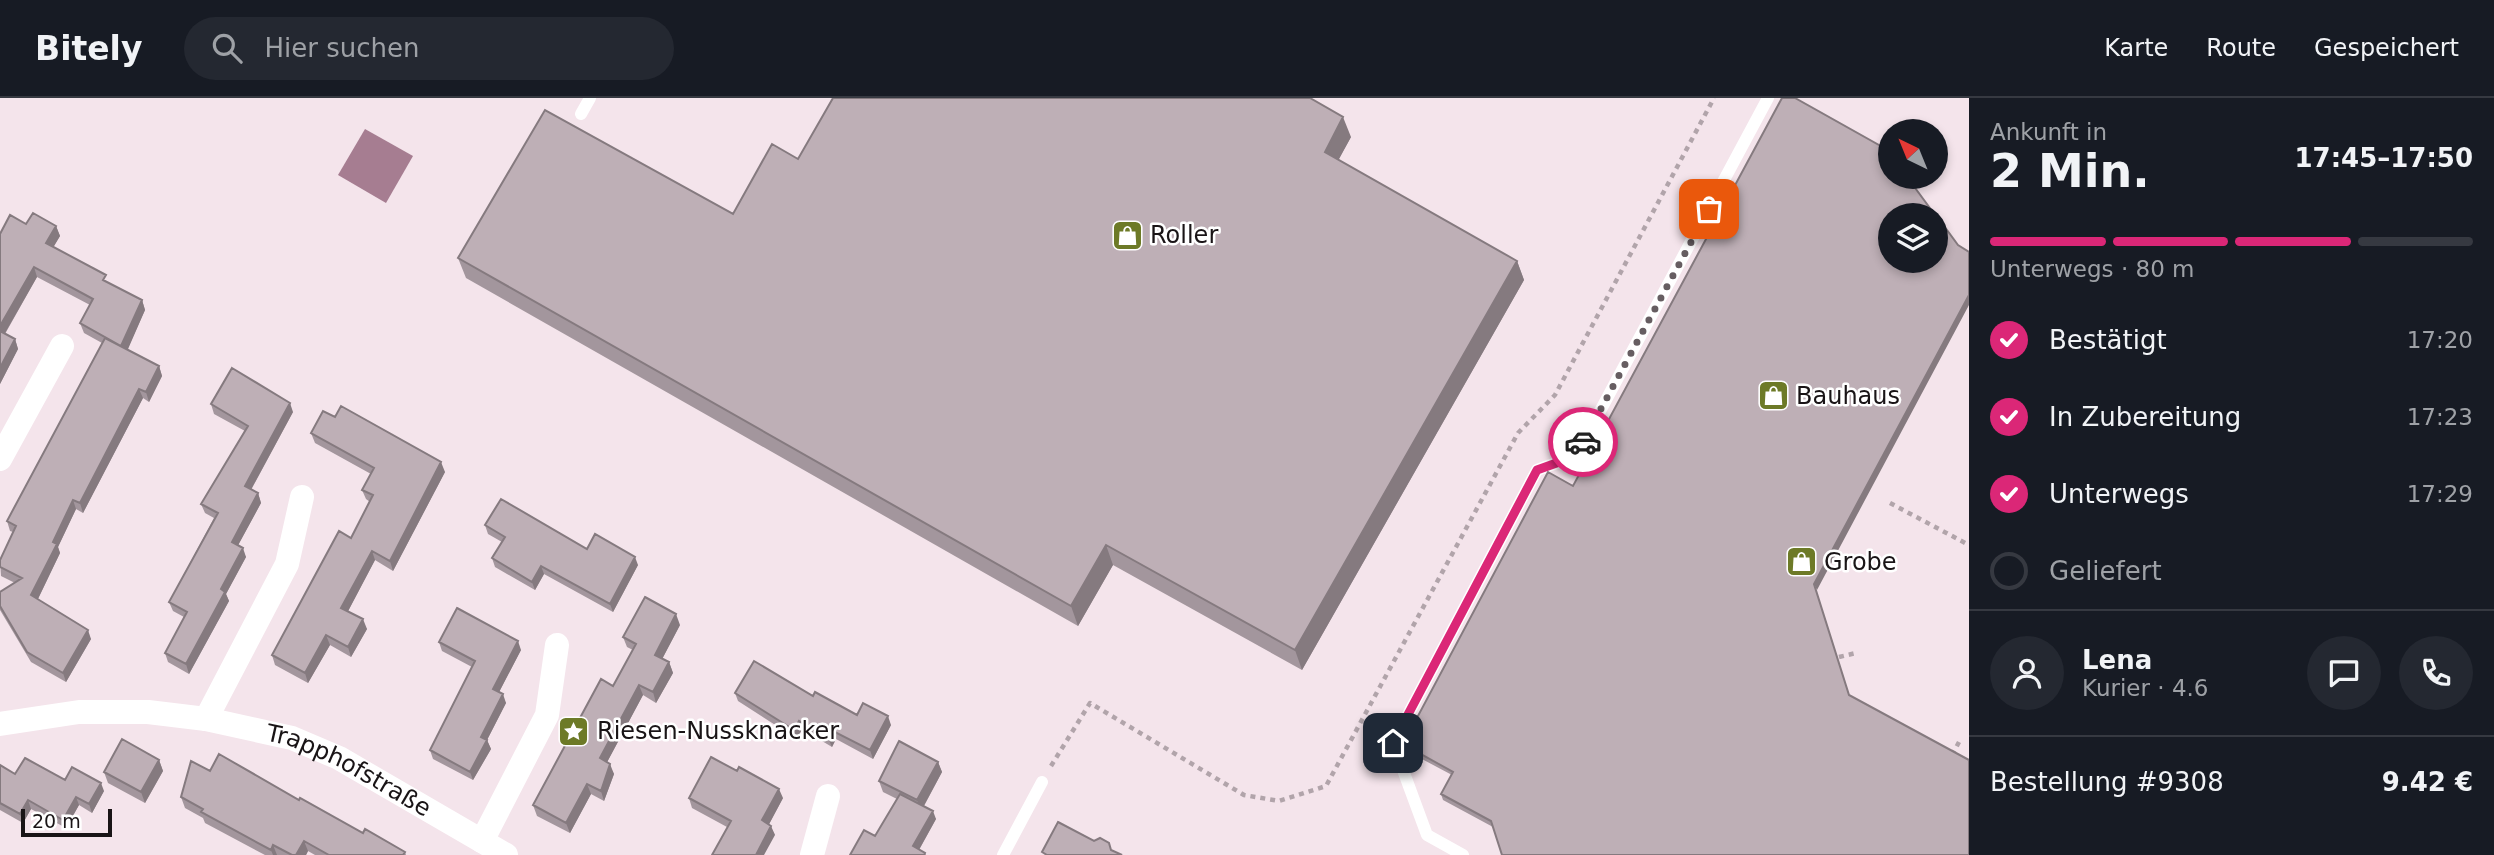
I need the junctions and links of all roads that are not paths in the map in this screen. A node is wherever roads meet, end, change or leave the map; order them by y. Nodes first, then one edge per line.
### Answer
1 (590, 98) edge
2 (1768, 98) edge
3 (581, 114) dead end
4 (62, 346) dead end
5 (0, 459) edge
6 (302, 497) dead end
7 (557, 645) dead end
8 (206, 719) junction
9 (0, 724) edge
10 (1042, 782) road end
11 (828, 796) dead end
12 (482, 841) junction
13 (506, 855) edge
14 (812, 855) edge
15 (1003, 855) edge
16 (1463, 855) edge

1 - 3 lane
2 - 16 lane
4 - 5 street
6 - 8 street
7 - 12 street
8 - 9 street, Trapphofstraße
8 - 12 street, Trapphofstraße
10 - 15 lane
11 - 14 street
12 - 13 street, Trapphofstraße

